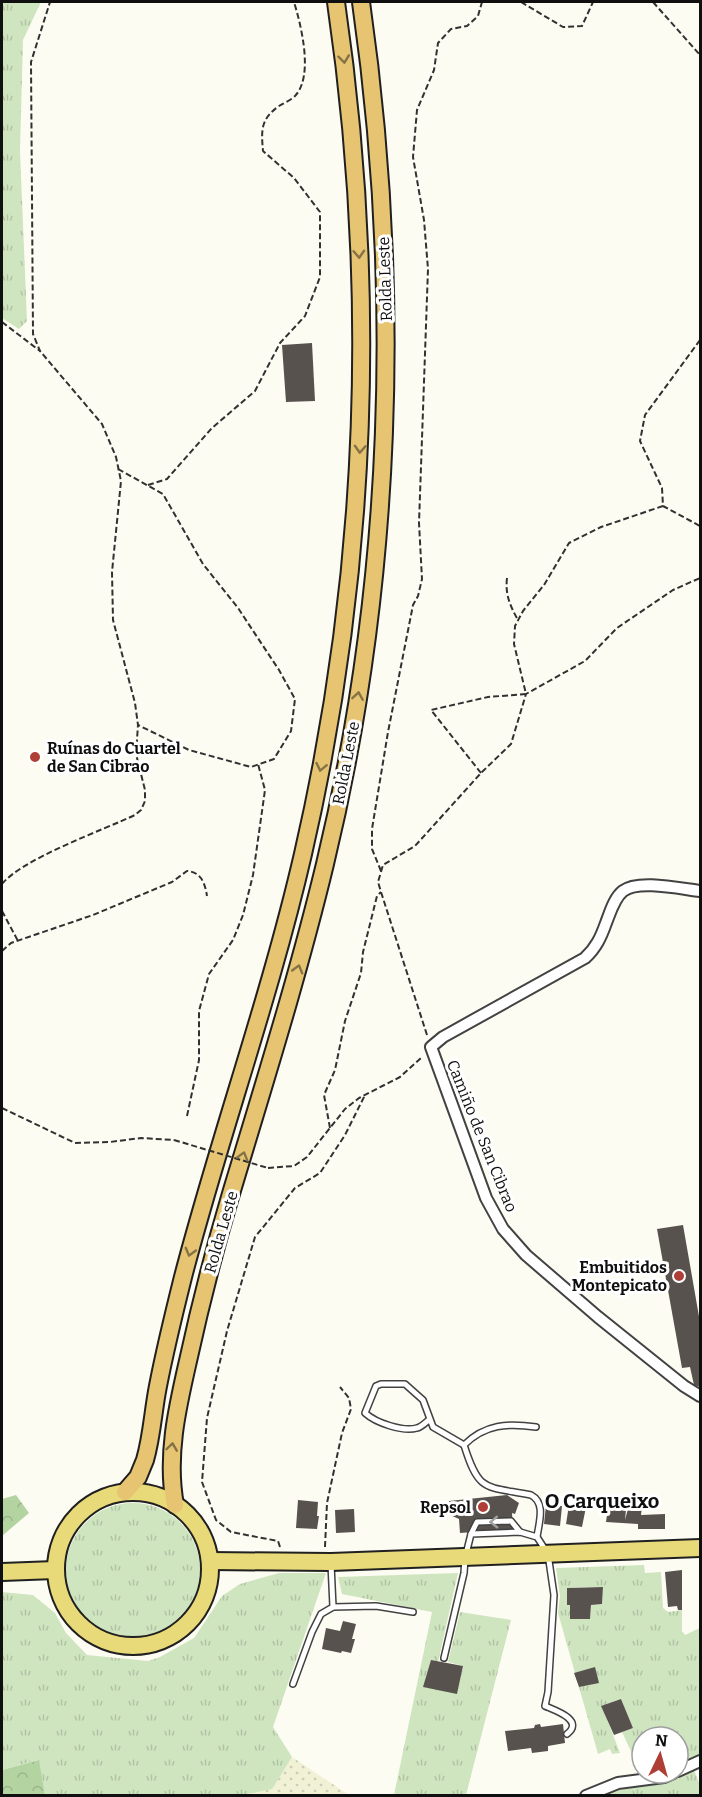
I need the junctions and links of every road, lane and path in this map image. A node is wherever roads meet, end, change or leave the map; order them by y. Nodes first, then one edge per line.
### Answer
1 (50, 2) edge
2 (294, 2) edge
3 (336, 2) edge
4 (361, 2) edge
5 (482, 2) edge
6 (521, 2) edge
7 (593, 2) edge
8 (653, 2) edge
9 (700, 55) edge
10 (2, 322) edge
11 (700, 340) edge
12 (40, 351) junction
13 (118, 469) junction
14 (148, 485) junction
15 (663, 506) junction
16 (700, 526) edge
17 (507, 578) dead end
18 (700, 578) edge
19 (518, 620) junction
20 (526, 694) junction
21 (138, 725) junction
22 (258, 764) junction
23 (481, 773) junction
24 (381, 871) junction
25 (2, 884) edge
26 (700, 891) edge
27 (381, 892) junction
28 (207, 896) dead end
29 (2, 911) edge
30 (18, 941) junction
31 (2, 951) edge
32 (431, 1047) junction
33 (365, 1095) junction
34 (2, 1108) edge
35 (187, 1116) dead end
36 (330, 1128) junction
37 (340, 1387) dead end
38 (700, 1396) edge
39 (430, 1419) junction
40 (536, 1427) dead end
41 (464, 1446) junction
42 (125, 1492) junction
43 (175, 1505) junction
44 (520, 1532) junction
45 (471, 1534) junction
46 (537, 1537) junction
47 (700, 1548) edge
48 (548, 1554) junction
49 (465, 1558) junction
50 (210, 1561) junction
51 (327, 1562) junction
52 (285, 1563) junction
53 (56, 1570) junction
54 (2, 1572) edge
55 (333, 1607) junction
56 (413, 1612) dead end
57 (444, 1658) dead end
58 (293, 1684) dead end
59 (567, 1734) dead end
60 (630, 1781) edge
61 (586, 1796) edge

1 - 12 path
2 - 14 path
3 -> 42 highway, Rolda Leste
43 -> 4 highway, Rolda Leste
5 - 24 path
6 - 7 path
8 - 9 path
10 - 12 path
11 - 15 path
12 - 13 path
13 - 14 path
13 - 21 path
14 - 22 path
15 - 16 path
15 - 19 path
17 - 19 path
18 - 20 path
19 - 20 path
20 - 23 path
20 - 23 path
21 - 22 path
21 - 25 path
22 - 35 path
23 - 24 path
24 - 27 path
26 - 32 street
27 - 32 path
27 - 36 path
28 - 30 path
29 - 30 path
30 - 31 path
32 - 33 path
32 - 38 street, Camiño de San Cibrao
33 - 36 path
33 - 52 path
34 - 36 path, bridge
37 - 51 path
39 - 39 lane
39 - 41 lane
40 - 41 lane
41 - 46 lane
42 - 43 main road
42 - 53 main road
43 - 50 main road
44 - 45 lane
44 -> 45 lane
44 - 46 lane
45 - 49 lane
46 - 48 lane
47 - 48 main road
48 - 49 main road
48 - 59 lane
49 - 51 main road
49 - 57 lane
50 - 52 main road
50 - 53 main road
51 - 52 main road
51 - 55 lane
53 - 54 main road
55 - 56 lane
55 - 58 lane
60 - 61 street

